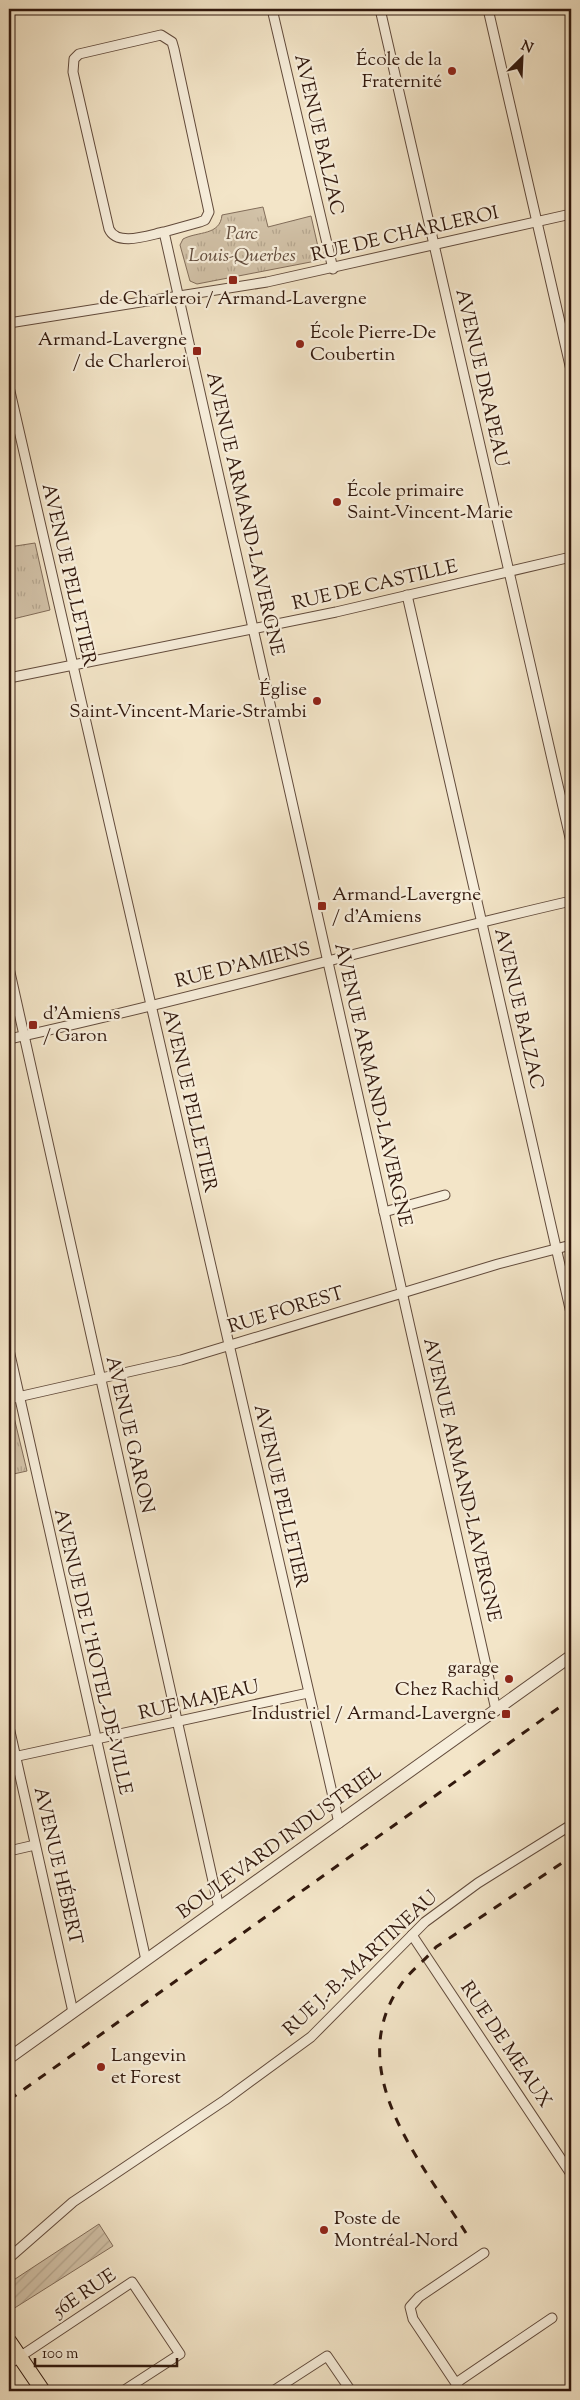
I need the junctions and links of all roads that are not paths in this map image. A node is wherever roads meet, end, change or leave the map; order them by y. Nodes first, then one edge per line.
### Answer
1 (272, 9) edge
2 (380, 9) edge
3 (488, 9) edge
4 (571, 214) edge
5 (537, 222) junction
6 (164, 232) junction
7 (434, 245) junction
8 (333, 269) junction
9 (179, 296) junction
10 (9, 323) edge
11 (571, 370) edge
12 (9, 387) edge
13 (571, 557) edge
14 (509, 572) junction
15 (407, 595) junction
16 (254, 629) junction
17 (72, 665) junction
18 (9, 678) edge
19 (571, 842) edge
20 (571, 901) edge
21 (482, 921) junction
22 (327, 961) junction
23 (9, 968) edge
24 (150, 1005) junction
25 (24, 1036) junction
26 (9, 1039) edge
27 (446, 1195) dead end
28 (384, 1212) junction
29 (571, 1246) edge
30 (556, 1249) junction
31 (402, 1294) junction
32 (571, 1313) edge
33 (228, 1345) junction
34 (9, 1350) edge
35 (100, 1380) junction
36 (19, 1397) junction
37 (9, 1399) edge
38 (571, 1656) edge
39 (308, 1693) junction
40 (496, 1710) junction
41 (177, 1722) junction
42 (9, 1727) edge
43 (96, 1740) junction
44 (12, 1757) edge
45 (339, 1823) junction
46 (571, 1825) edge
47 (35, 1845) junction
48 (9, 1851) edge
49 (219, 1908) junction
50 (412, 1934) junction
51 (146, 1960) junction
52 (73, 2012) junction
53 (9, 2058) edge
54 (571, 2174) edge
55 (484, 2253) dead end
56 (9, 2258) edge
57 (552, 2318) dead end
58 (9, 2341) edge
59 (14, 2360) edge
60 (459, 2387) edge
61 (43, 2391) edge
62 (123, 2391) edge
63 (273, 2391) edge
64 (351, 2391) edge

1 - 8 street, AVENUE BALZAC
2 - 7 street, AVENUE DRAPEAU
3 - 5 street
4 - 5 street, RUE DE CHARLEROI
5 - 7 street, RUE DE CHARLEROI
5 - 11 street
6 - 6 street
6 - 9 street, AVENUE ARMAND-LAVERGNE
7 - 8 street, RUE DE CHARLEROI
7 - 14 street, AVENUE DRAPEAU
8 - 9 street, RUE DE CHARLEROI
9 - 10 street, RUE DE CHARLEROI
9 - 16 street, AVENUE ARMAND-LAVERGNE
12 - 17 street, AVENUE PELLETIER
13 - 14 street, RUE DE CASTILLE
14 - 15 street, RUE DE CASTILLE
14 - 19 street, AVENUE DRAPEAU
15 - 16 street, RUE DE CASTILLE
15 - 21 street, AVENUE BALZAC
16 - 17 street, RUE DE CASTILLE
16 - 22 street, AVENUE ARMAND-LAVERGNE
17 - 18 street, RUE DE CASTILLE
17 - 24 street, AVENUE PELLETIER
20 - 21 street, RUE D'AMIENS
21 - 22 street, RUE D'AMIENS
21 - 30 street, AVENUE BALZAC
22 - 24 street, RUE D'AMIENS
22 - 28 street, AVENUE ARMAND-LAVERGNE
23 - 25 street, AVENUE GARON
24 - 25 street, RUE D'AMIENS
24 - 33 street, AVENUE PELLETIER
25 - 26 street, RUE D'AMIENS
25 - 35 street, AVENUE GARON
27 - 28 street
28 - 31 street, AVENUE ARMAND-LAVERGNE
29 - 30 street, RUE FOREST
30 - 31 street, RUE FOREST
30 - 32 street, AVENUE BALZAC
31 - 33 street, RUE FOREST
31 - 40 street, AVENUE ARMAND-LAVERGNE
33 - 35 street, RUE FOREST
33 - 39 street, AVENUE PELLETIER
34 - 36 street, AVENUE DE L'HOTEL-DE-VILLE
35 - 36 street, RUE FOREST
35 - 41 street, AVENUE GARON
36 - 37 street, RUE FOREST
36 - 43 street, AVENUE DE L'HOTEL-DE-VILLE
38 - 40 street, BOULEVARD INDUSTRIEL
39 - 41 street, RUE MAJEAU
39 - 45 street, AVENUE PELLETIER
40 - 45 street, BOULEVARD INDUSTRIEL
41 - 43 street, RUE MAJEAU
41 - 49 street, AVENUE GARON
42 - 44 street, AVENUE HÉBERT
43 - 44 street, RUE MAJEAU
43 - 51 street, AVENUE DE L'HOTEL-DE-VILLE
44 - 47 street, AVENUE HÉBERT
45 - 49 street, BOULEVARD INDUSTRIEL
46 - 50 street, RUE J.-B.-MARTINEAU
47 - 48 street
47 - 52 street, AVENUE HÉBERT
49 - 51 street, BOULEVARD INDUSTRIEL
50 - 54 street, RUE DE MEAUX
50 - 56 street, RUE J.-B.-MARTINEAU
51 - 52 street, BOULEVARD INDUSTRIEL
52 - 53 street, BOULEVARD INDUSTRIEL
55 - 60 street
57 - 60 street
58 - 59 main road
59 - 61 main road
59 - 62 street, 56E RUE
63 - 64 street

